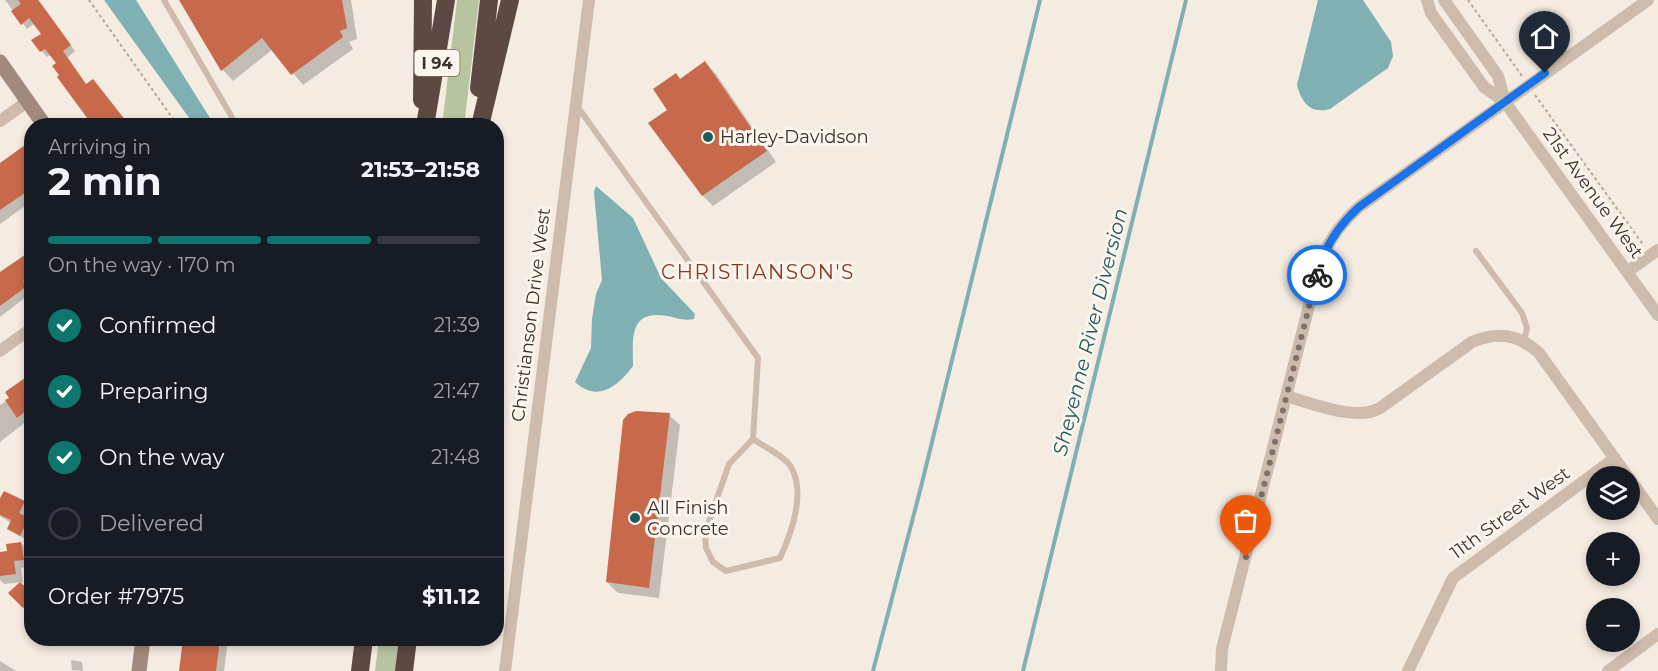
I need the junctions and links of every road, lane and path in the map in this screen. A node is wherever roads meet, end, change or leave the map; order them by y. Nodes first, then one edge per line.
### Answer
1 (89, 0) edge
2 (164, 0) edge
3 (423, 0) edge
4 (446, 0) edge
5 (489, 0) edge
6 (510, 0) edge
7 (589, 0) edge
8 (1427, 0) edge
9 (1444, 0) edge
10 (1468, 0) edge
11 (1648, 0) edge
12 (0, 62) edge
13 (1528, 85) junction
14 (28, 101) junction
15 (1505, 102) junction
16 (575, 103) junction
17 (40, 118) edge
18 (172, 118) edge
19 (232, 118) edge
20 (424, 118) edge
21 (426, 118) edge
22 (476, 118) edge
23 (482, 118) edge
24 (0, 121) edge
25 (1476, 251) dead end
26 (1654, 253) edge
27 (1627, 272) junction
28 (1658, 315) edge
29 (24, 334) edge
30 (1524, 341) junction
31 (0, 351) edge
32 (1286, 396) junction
33 (753, 439) junction
34 (1615, 458) junction
35 (1621, 466) edge
36 (1640, 494) edge
37 (1658, 519) edge
38 (1658, 634) edge
39 (142, 646) edge
40 (363, 646) edge
41 (407, 646) edge
42 (139, 671) edge
43 (360, 671) edge
44 (404, 671) edge
45 (505, 671) edge
46 (1221, 671) edge
47 (1408, 671) edge
48 (1608, 671) edge

1 - 18 path
2 - 19 lane
3 - 20 highway
4 - 21 highway, I 94
5 - 22 highway, I 94
6 - 23 highway
7 - 16 street, Christianson Drive West
8 - 15 street
9 - 15 street, 21st Avenue West
10 - 13 path
11 - 13 street
12 - 14 street
13 - 15 street
13 - 26 path
14 - 17 street
14 - 24 street
15 - 27 street, 21st Avenue West
15 - 32 street
16 - 33 lane
16 - 45 street, Christianson Drive West
25 - 30 lane
26 - 27 street
27 - 28 street, 21st Avenue West
29 - 31 street
30 - 32 street
30 - 34 street
32 - 46 street
33 - 33 lane
34 - 35 street
34 - 47 street, 11th Street West
36 - 37 street
38 - 48 street
39 - 42 street
40 - 43 highway
41 - 44 highway

